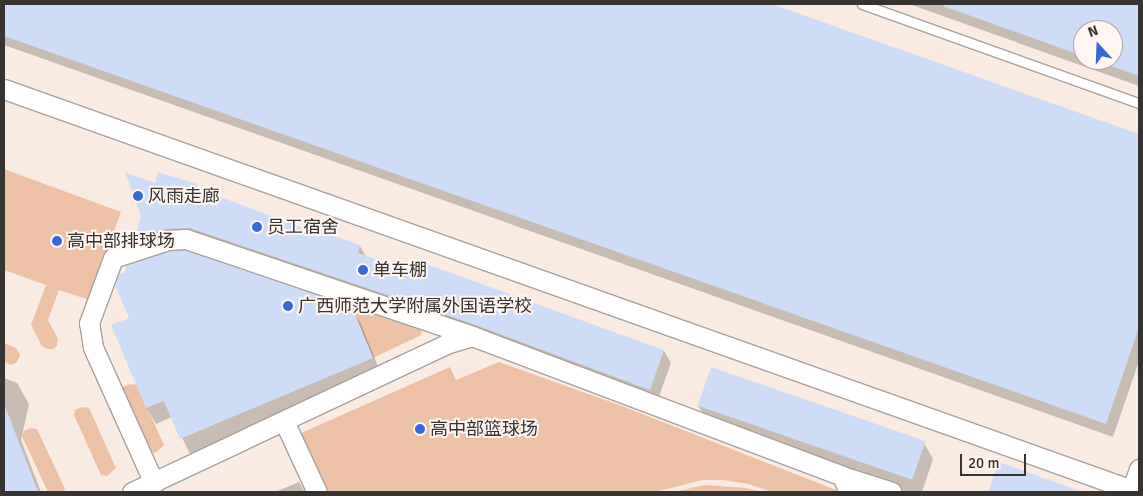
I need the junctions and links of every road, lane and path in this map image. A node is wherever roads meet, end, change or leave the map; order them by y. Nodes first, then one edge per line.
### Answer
1 (862, 4) edge
2 (4, 89) edge
3 (1139, 103) edge
4 (472, 336) junction
5 (284, 421) junction
6 (1139, 469) edge
7 (154, 482) junction
8 (846, 484) edge
9 (132, 492) edge
10 (317, 492) edge
11 (892, 492) edge

1 - 3 lane
2 - 6 street
4 - 5 street
4 - 7 street
4 - 8 street
5 - 7 street
5 - 10 street
7 - 9 street
8 - 11 street

